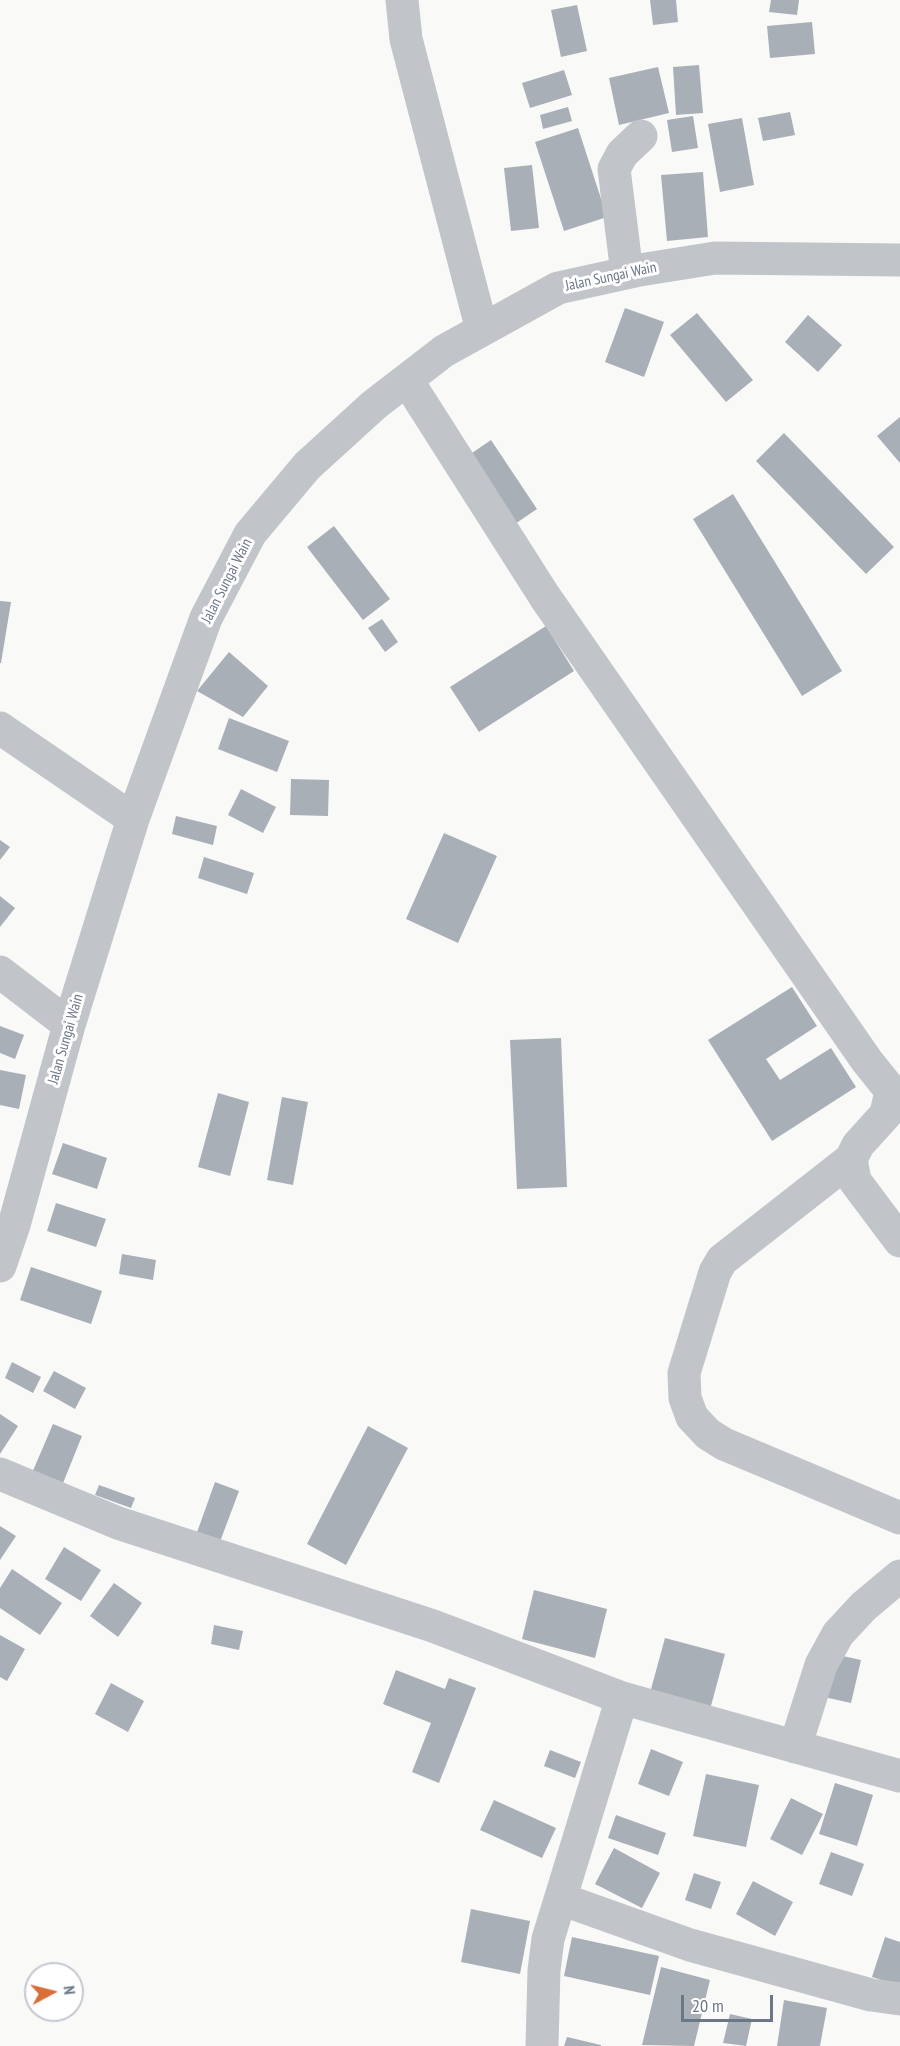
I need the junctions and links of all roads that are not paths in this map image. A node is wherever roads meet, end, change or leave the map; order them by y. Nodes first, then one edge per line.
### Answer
1 (402, 0) edge
2 (641, 136) dead end
3 (900, 260) edge
4 (627, 273) junction
5 (482, 330) junction
6 (407, 380) junction
7 (0, 728) edge
8 (133, 819) junction
9 (0, 972) edge
10 (69, 1026) junction
11 (851, 1159) junction
12 (900, 1241) edge
13 (0, 1266) edge
14 (0, 1474) edge
15 (900, 1518) edge
16 (900, 1576) edge
17 (622, 1698) junction
18 (795, 1747) junction
19 (900, 1776) edge
20 (561, 1899) junction
21 (900, 1999) edge
22 (542, 2046) edge

1 - 5 street
2 - 4 street
3 - 4 street, Jalan Sungai Wain
4 - 5 street, Jalan Sungai Wain
5 - 6 street, Jalan Sungai Wain
6 - 8 street, Jalan Sungai Wain
6 - 11 street
7 - 8 street
8 - 10 street, Jalan Sungai Wain
9 - 10 street
10 - 13 street, Jalan Sungai Wain
11 - 12 street
11 - 15 street
14 - 17 street
16 - 18 street
17 - 18 street
17 - 20 street
18 - 19 street
20 - 21 street
20 - 22 street

